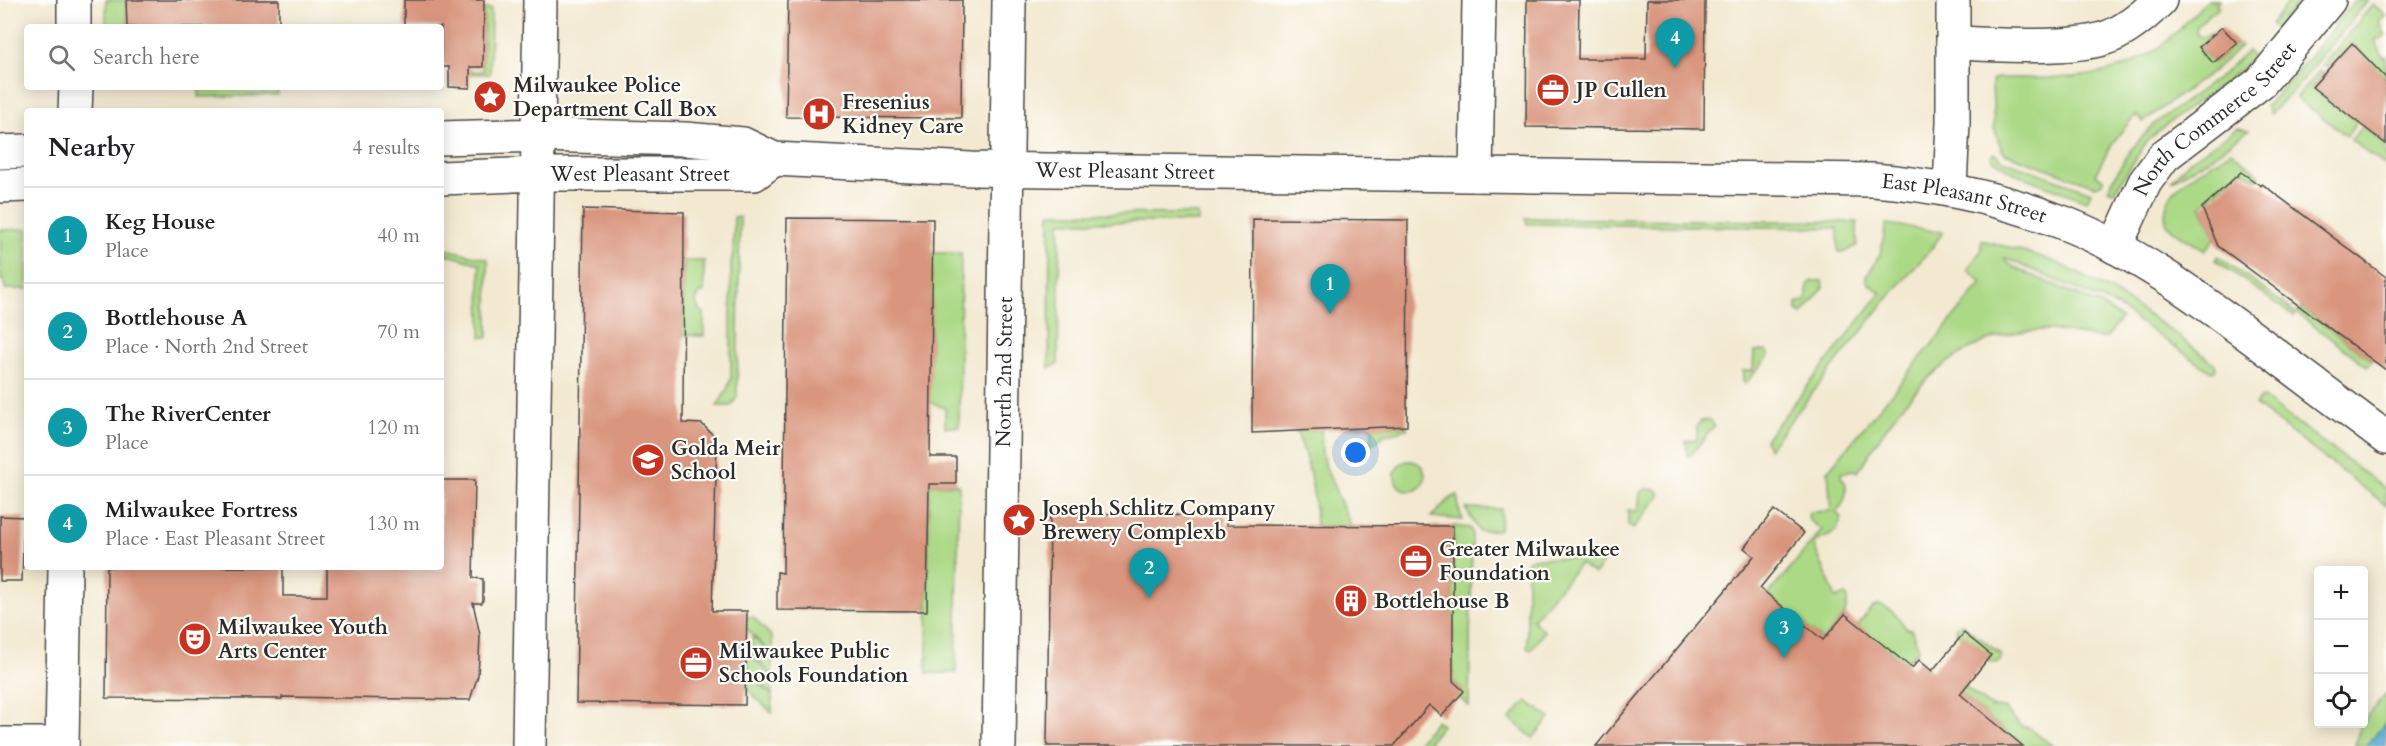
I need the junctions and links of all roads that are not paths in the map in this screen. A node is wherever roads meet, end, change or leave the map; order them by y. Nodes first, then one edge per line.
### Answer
1 (74, 0) edge
2 (540, 0) edge
3 (1009, 0) edge
4 (1479, 0) edge
5 (1953, 0) edge
6 (2160, 0) edge
7 (2329, 0) edge
8 (74, 24) edge
9 (1953, 43) junction
10 (76, 90) edge
11 (75, 108) edge
12 (538, 135) junction
13 (444, 138) edge
14 (24, 151) edge
15 (0, 152) edge
16 (774, 159) junction
17 (1007, 170) junction
18 (538, 174) junction
19 (1476, 175) junction
20 (444, 178) edge
21 (24, 185) edge
22 (0, 186) edge
23 (1950, 189) junction
24 (2115, 247) junction
25 (2386, 438) edge
26 (65, 570) edge
27 (0, 744) edge
28 (62, 745) edge
29 (529, 746) edge
30 (999, 746) edge

1 - 8 street
2 - 12 street
3 - 17 street, North 2nd Street
4 - 19 street
5 - 9 street
6 - 9 street
7 - 24 street, North Commerce Street
9 - 23 street
10 - 11 street
12 - 13 street, West Pleasant Street
12 - 16 street, West Pleasant Street
12 - 18 street
14 - 15 street
16 - 17 street, West Pleasant Street
16 - 18 street, West Pleasant Street
17 - 19 street, West Pleasant Street
17 - 30 street, North 2nd Street
18 - 20 street, West Pleasant Street
18 - 29 street
19 - 23 street, East Pleasant Street
21 - 22 street
23 - 24 street, East Pleasant Street
24 - 25 street, East Pleasant Street
26 - 28 street
27 - 28 street

